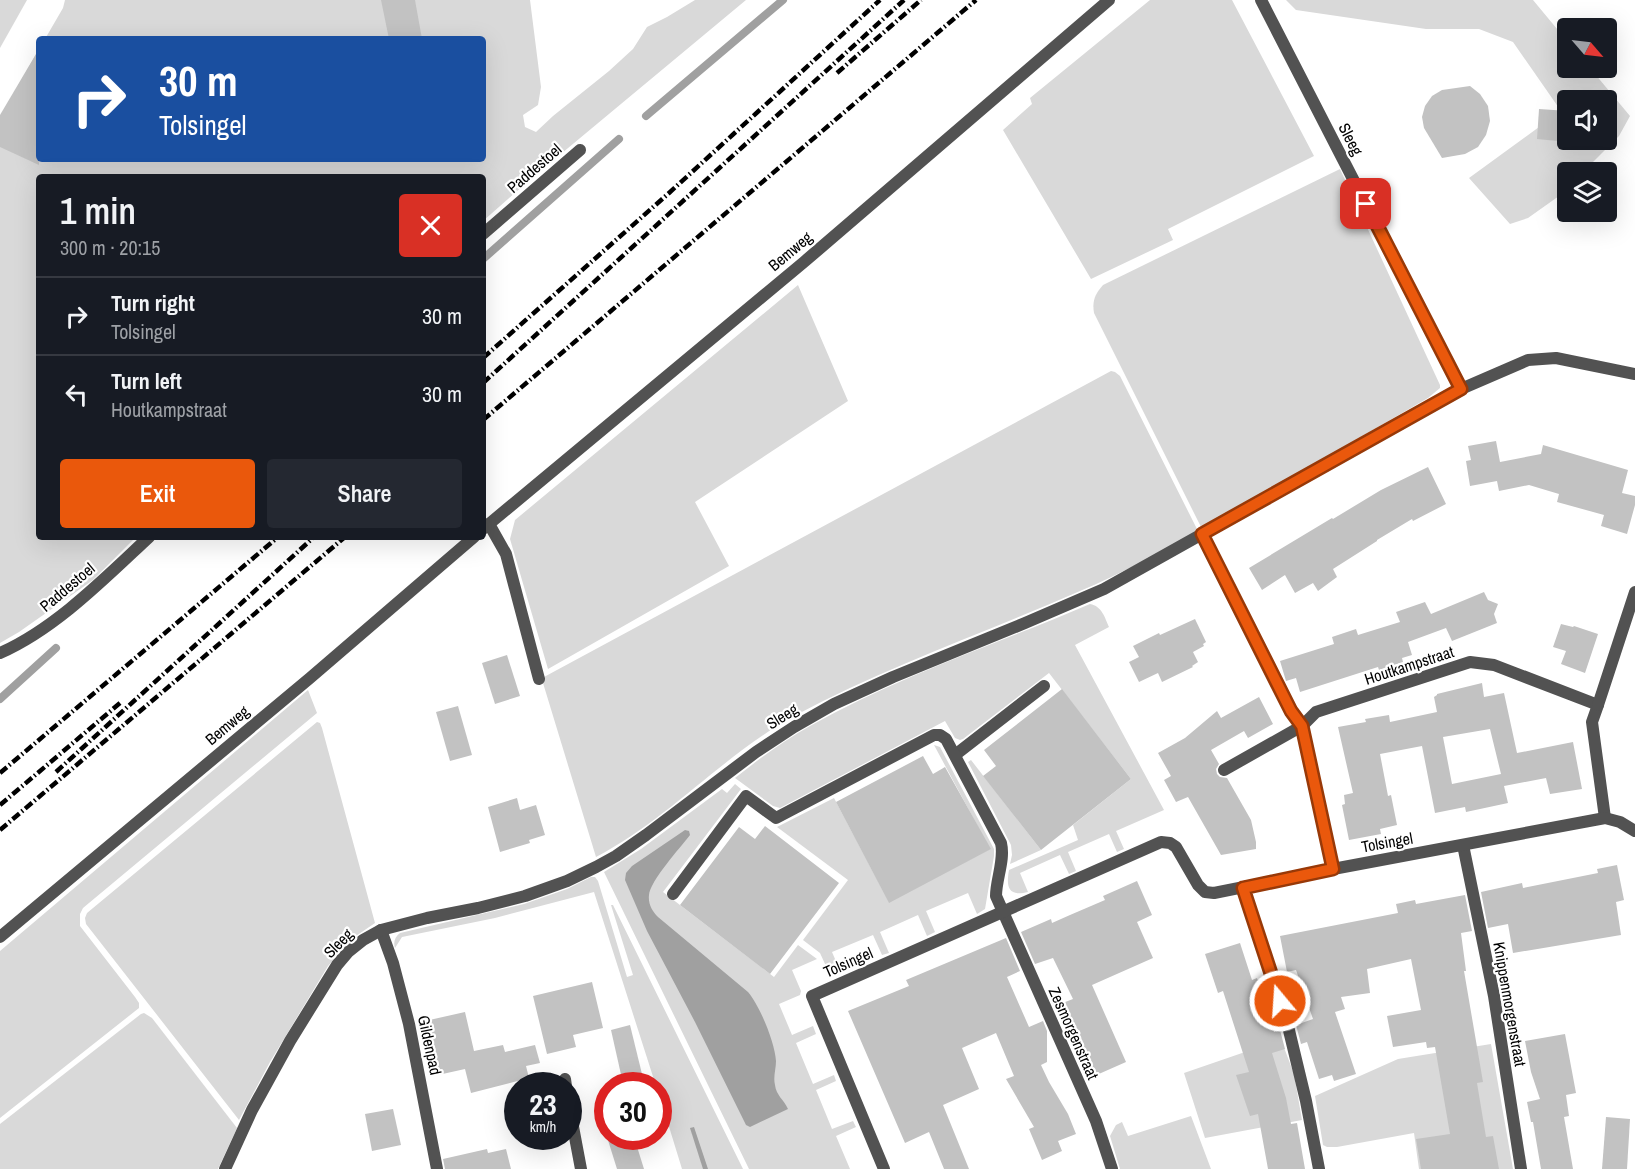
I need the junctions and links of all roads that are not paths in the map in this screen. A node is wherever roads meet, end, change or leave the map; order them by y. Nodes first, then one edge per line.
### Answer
1 (1109, 0) edge
2 (1261, 0) edge
3 (580, 150) dead end
4 (486, 231) edge
5 (1635, 374) edge
6 (1461, 389) junction
7 (486, 526) edge
8 (1202, 534) junction
9 (146, 540) edge
10 (470, 540) edge
11 (1635, 592) edge
12 (0, 653) edge
13 (539, 679) dead end
14 (1044, 686) dead end
15 (1598, 705) junction
16 (1302, 726) junction
17 (955, 755) junction
18 (1224, 770) dead end
19 (1605, 818) junction
20 (1635, 831) edge
21 (1463, 845) junction
22 (1333, 869) junction
23 (1243, 888) junction
24 (673, 894) dead end
25 (1002, 912) junction
26 (381, 930) junction
27 (0, 938) edge
28 (577, 1150) edge
29 (225, 1169) edge
30 (437, 1169) edge
31 (581, 1169) edge
32 (884, 1169) edge
33 (1112, 1169) edge
34 (1319, 1169) edge
35 (1521, 1169) edge

1 - 7 street, Bemweg
2 - 6 street, Sleeg
3 - 4 street, Paddestoel
5 - 6 street, Sleeg
6 - 8 street, Sleeg
7 - 13 street, Bemweg
8 - 16 street
8 - 26 street, Sleeg
9 - 12 street, Paddestoel
10 - 27 street, Bemweg
11 - 15 street
14 - 17 street
15 - 16 street, Houtkampstraat
15 - 19 street
16 - 18 street, Houtkampstraat
16 - 22 street
17 - 24 street
17 - 25 street
19 - 20 street
19 - 21 street, Tolsingel
21 - 22 street, Tolsingel
21 - 35 street, Knippenmorgenstraat
22 - 23 street, Tolsingel
23 - 25 street, Tolsingel
23 - 34 street
25 - 32 street, Tolsingel
25 - 33 street, Zesmorgenstraat
26 - 29 street, Sleeg
26 - 30 street, Gildenpad
28 - 31 street

